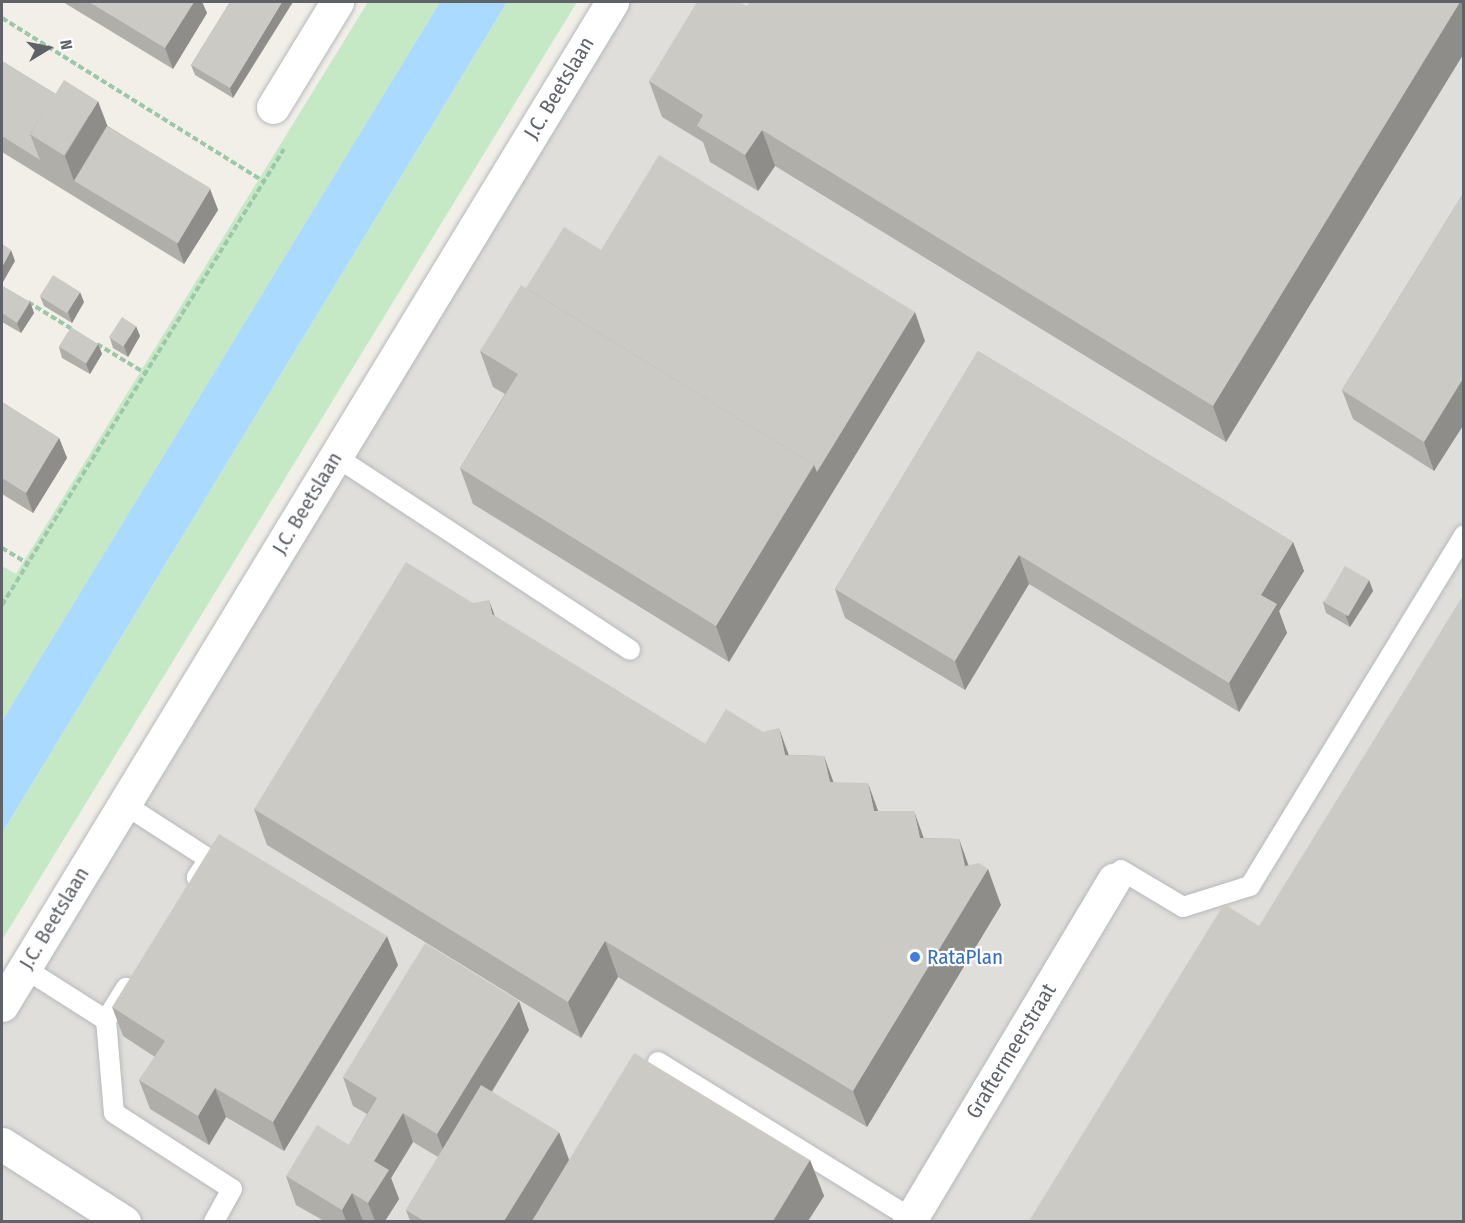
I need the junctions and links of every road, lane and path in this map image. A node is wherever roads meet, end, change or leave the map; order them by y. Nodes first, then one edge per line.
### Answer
1 (337, 2) edge
2 (612, 2) edge
3 (2, 18) edge
4 (273, 107) dead end
5 (286, 146) dead end
6 (264, 182) junction
7 (22, 298) edge
8 (83, 336) edge
9 (94, 342) edge
10 (145, 374) junction
11 (335, 456) junction
12 (1464, 535) edge
13 (2, 548) edge
14 (27, 563) junction
15 (2, 605) edge
16 (630, 650) dead end
17 (124, 804) junction
18 (1118, 875) joint
19 (183, 899) edge
20 (24, 968) junction
21 (138, 970) edge
22 (2, 1005) edge
23 (106, 1020) junction
24 (658, 1062) dead end
25 (2, 1144) edge
26 (910, 1220) edge
27 (124, 1221) edge
28 (214, 1221) edge

1 - 4 street
2 - 11 street, J.C. Beetslaan
3 - 6 path
5 - 6 path
6 - 10 path
7 - 8 path
9 - 10 path
10 - 14 path
11 - 16 lane
11 - 17 street, J.C. Beetslaan
12 - 18 lane
13 - 14 path
14 - 15 path
17 - 19 lane
17 - 20 street, J.C. Beetslaan
18 - 26 street, Graftermeerstraat
20 - 22 street, J.C. Beetslaan
20 - 23 lane
21 - 23 lane
23 - 28 lane
24 - 26 lane
25 - 27 street

